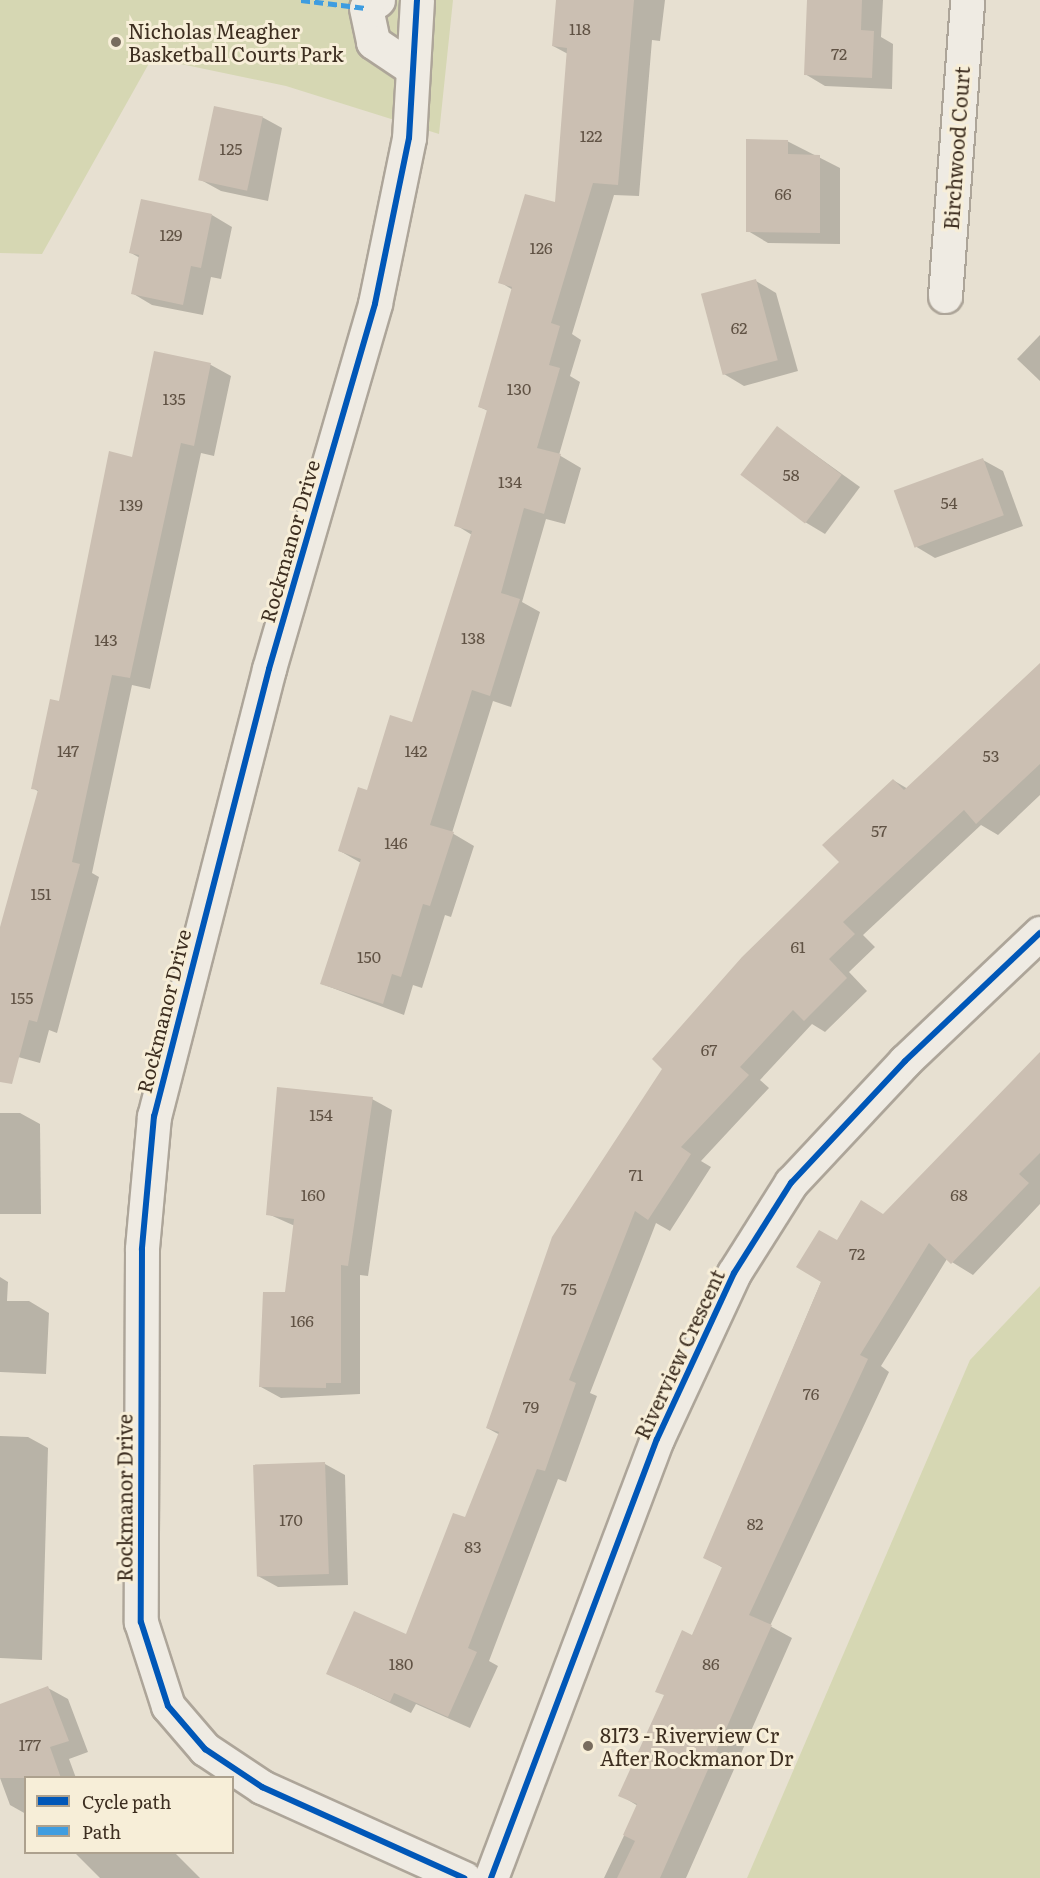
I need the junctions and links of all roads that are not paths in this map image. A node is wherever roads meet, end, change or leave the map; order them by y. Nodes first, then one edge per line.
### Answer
1 (378, 0) edge
2 (417, 0) edge
3 (967, 0) edge
4 (410, 67) junction
5 (945, 296) dead end
6 (1040, 933) edge
7 (464, 1878) edge
8 (491, 1878) edge

1 - 4 street
2 - 4 street, Rockmanor Drive
3 - 5 street, Birchwood Court
4 - 7 street, Rockmanor Drive
6 - 8 street, Riverview Crescent

